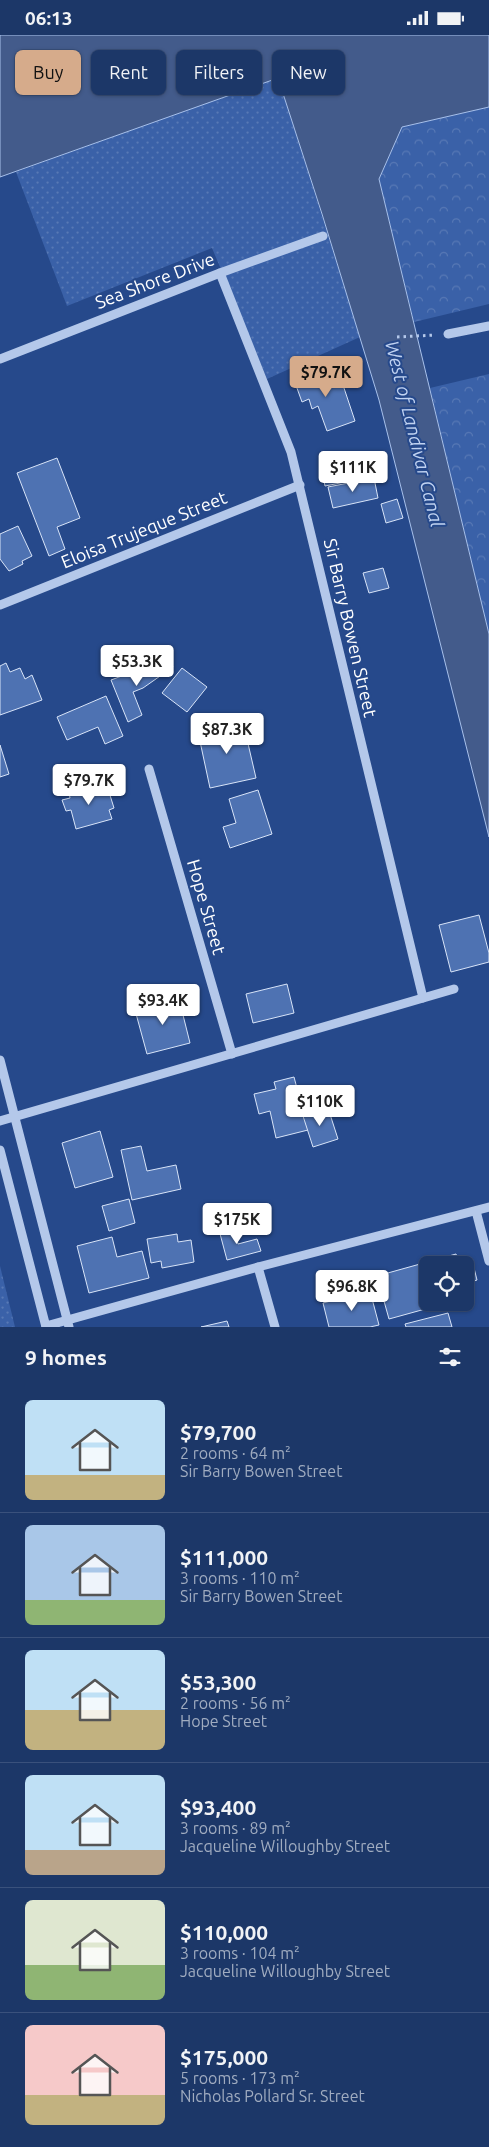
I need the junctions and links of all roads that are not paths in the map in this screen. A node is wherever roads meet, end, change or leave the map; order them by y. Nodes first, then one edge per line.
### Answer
1 (323, 236) dead end
2 (220, 273) junction
3 (489, 326) edge
4 (448, 334) road end
5 (0, 359) edge
6 (300, 485) junction
7 (0, 605) edge
8 (149, 769) dead end
9 (454, 989) dead end
10 (423, 998) junction
11 (232, 1054) junction
12 (0, 1060) edge
13 (15, 1117) junction
14 (0, 1121) edge
15 (0, 1150) edge
16 (489, 1207) edge
17 (476, 1211) junction
18 (489, 1261) edge
19 (258, 1267) junction
20 (68, 1324) edge
21 (46, 1327) edge
22 (275, 1327) edge

1 - 2 street, Sea Shore Drive
2 - 5 street, Sea Shore Drive
2 - 6 street, Sir Barry Bowen Street
3 - 4 street
6 - 7 street, Eloisa Trujeque Street
6 - 10 street, Sir Barry Bowen Street
8 - 11 street, Hope Street
9 - 10 street
10 - 11 street
11 - 13 street
12 - 13 street
13 - 14 street
13 - 20 street
15 - 21 street
16 - 17 street
17 - 18 street
17 - 19 street
19 - 20 street
19 - 22 street
20 - 21 street

